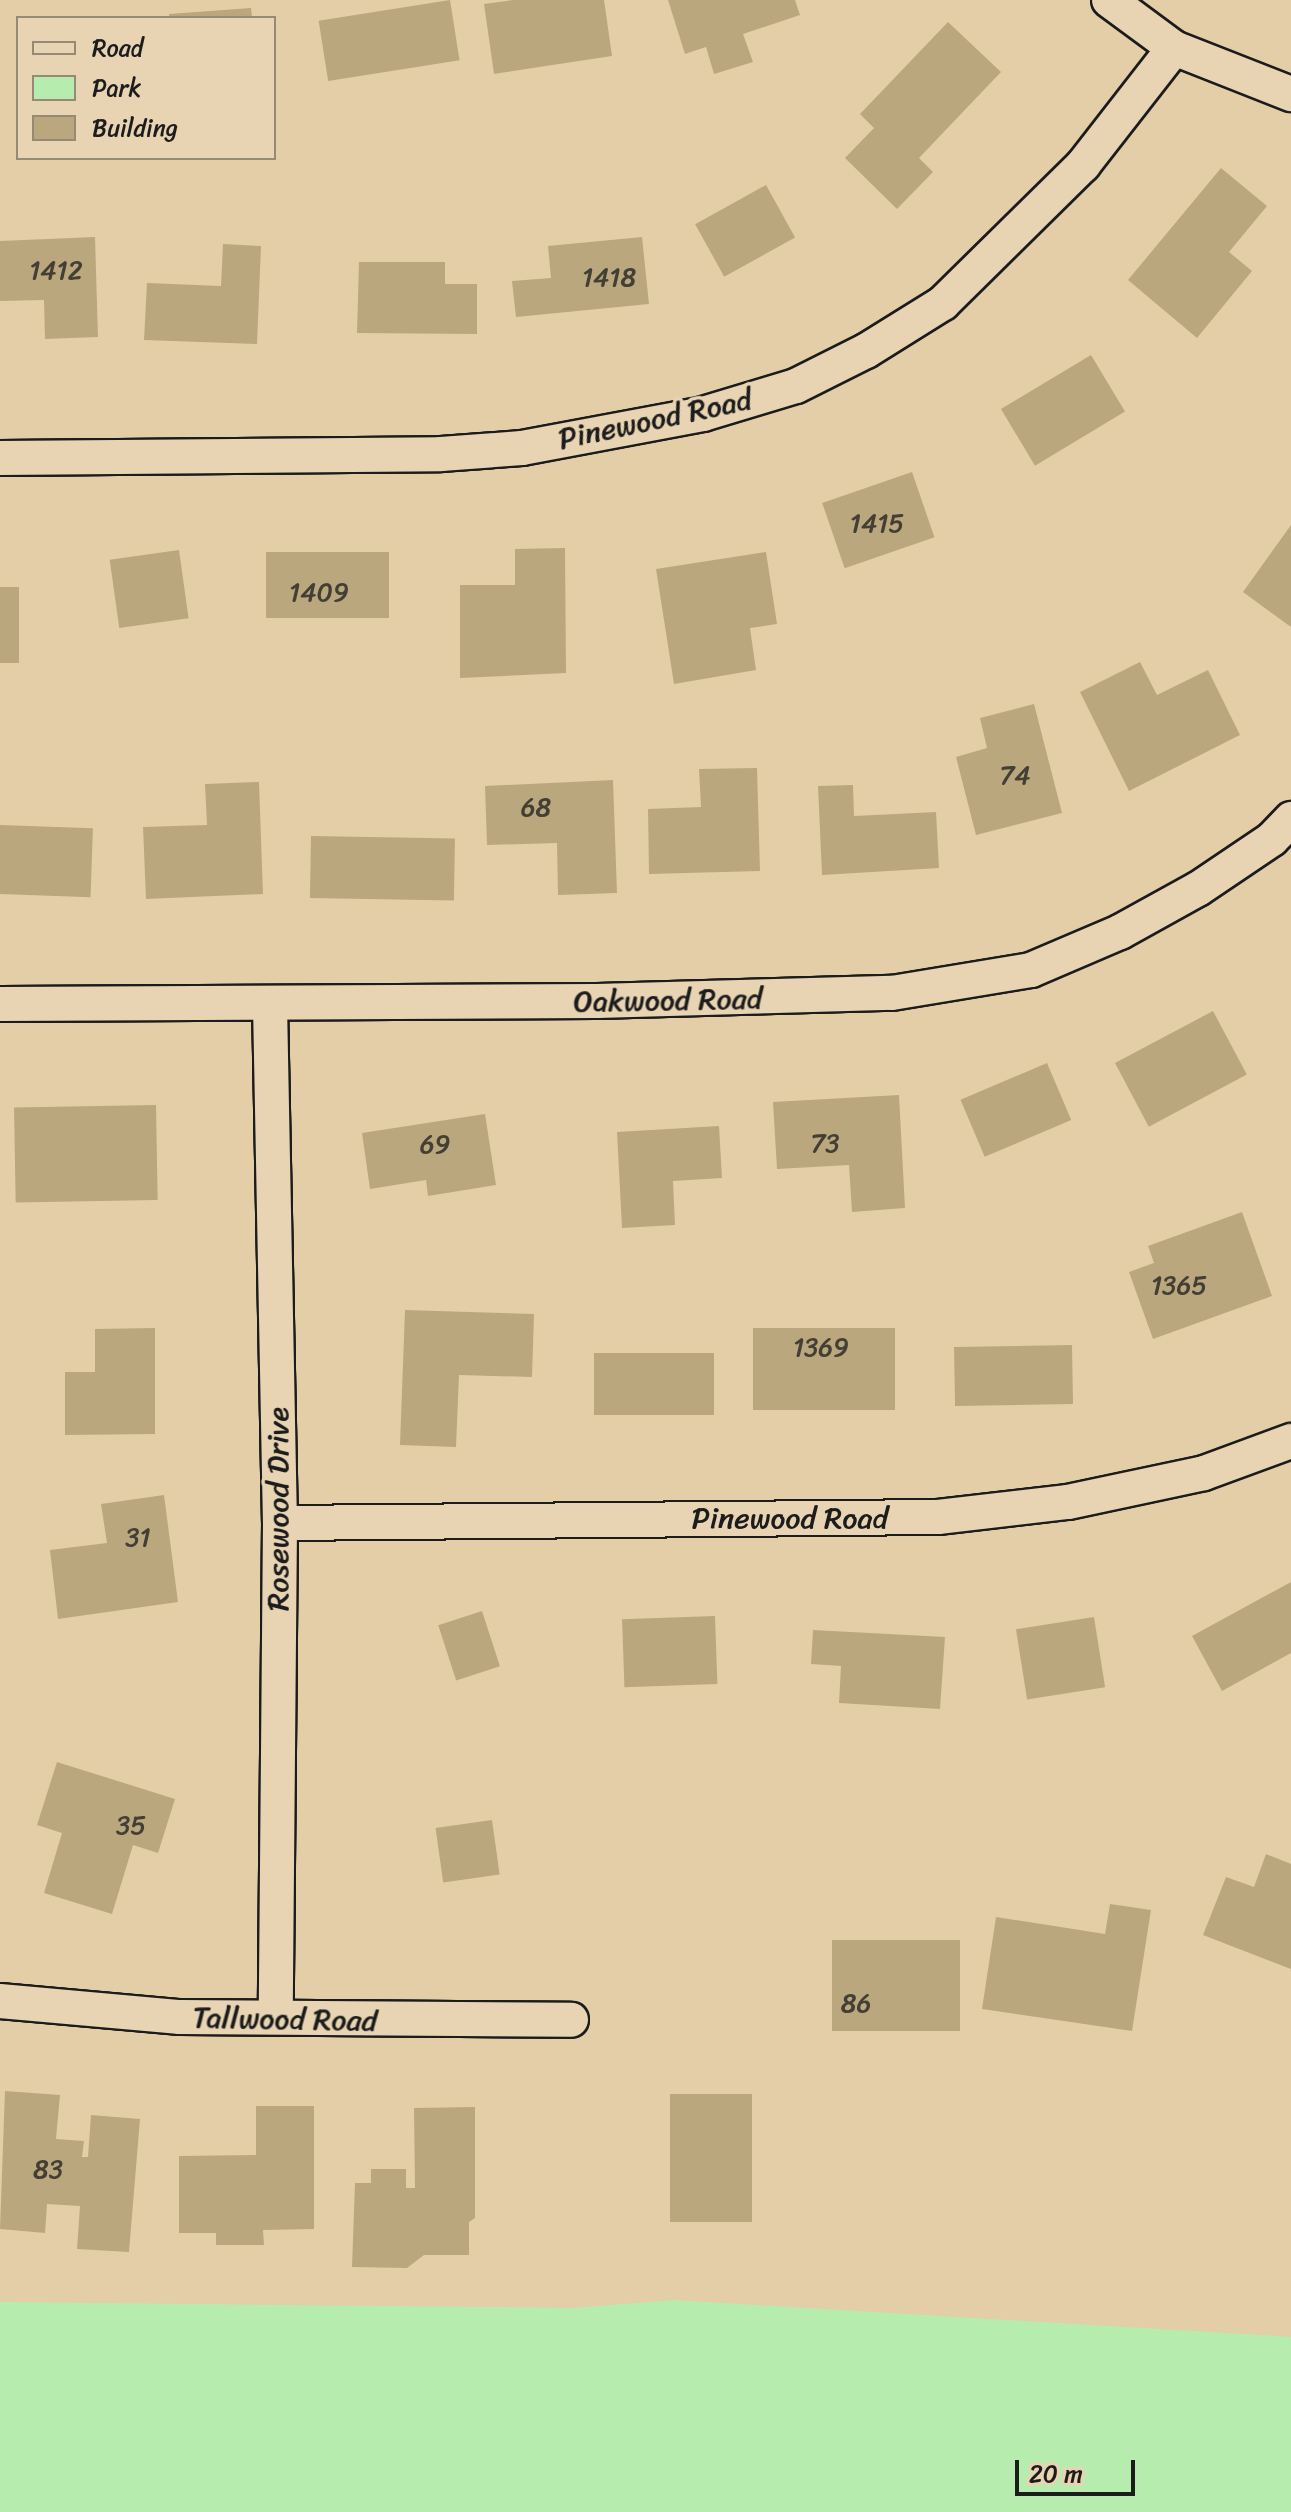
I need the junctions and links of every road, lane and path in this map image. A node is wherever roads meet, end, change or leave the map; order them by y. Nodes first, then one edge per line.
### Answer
1 (1109, 0) edge
2 (1174, 48) junction
3 (1291, 94) edge
4 (0, 458) edge
5 (1291, 819) edge
6 (0, 1004) edge
7 (270, 1004) junction
8 (1291, 1441) edge
9 (280, 1523) junction
10 (0, 2001) edge
11 (276, 2015) junction
12 (571, 2020) dead end

1 - 2 street
2 - 3 street
2 - 4 street, Pinewood Road
5 - 7 street, Oakwood Road
6 - 7 street, Oakwood Road
7 - 9 street, Rosewood Drive
8 - 9 street, Pinewood Road
9 - 11 street, Rosewood Drive
10 - 11 street, Tallwood Road
11 - 12 street, Tallwood Road

